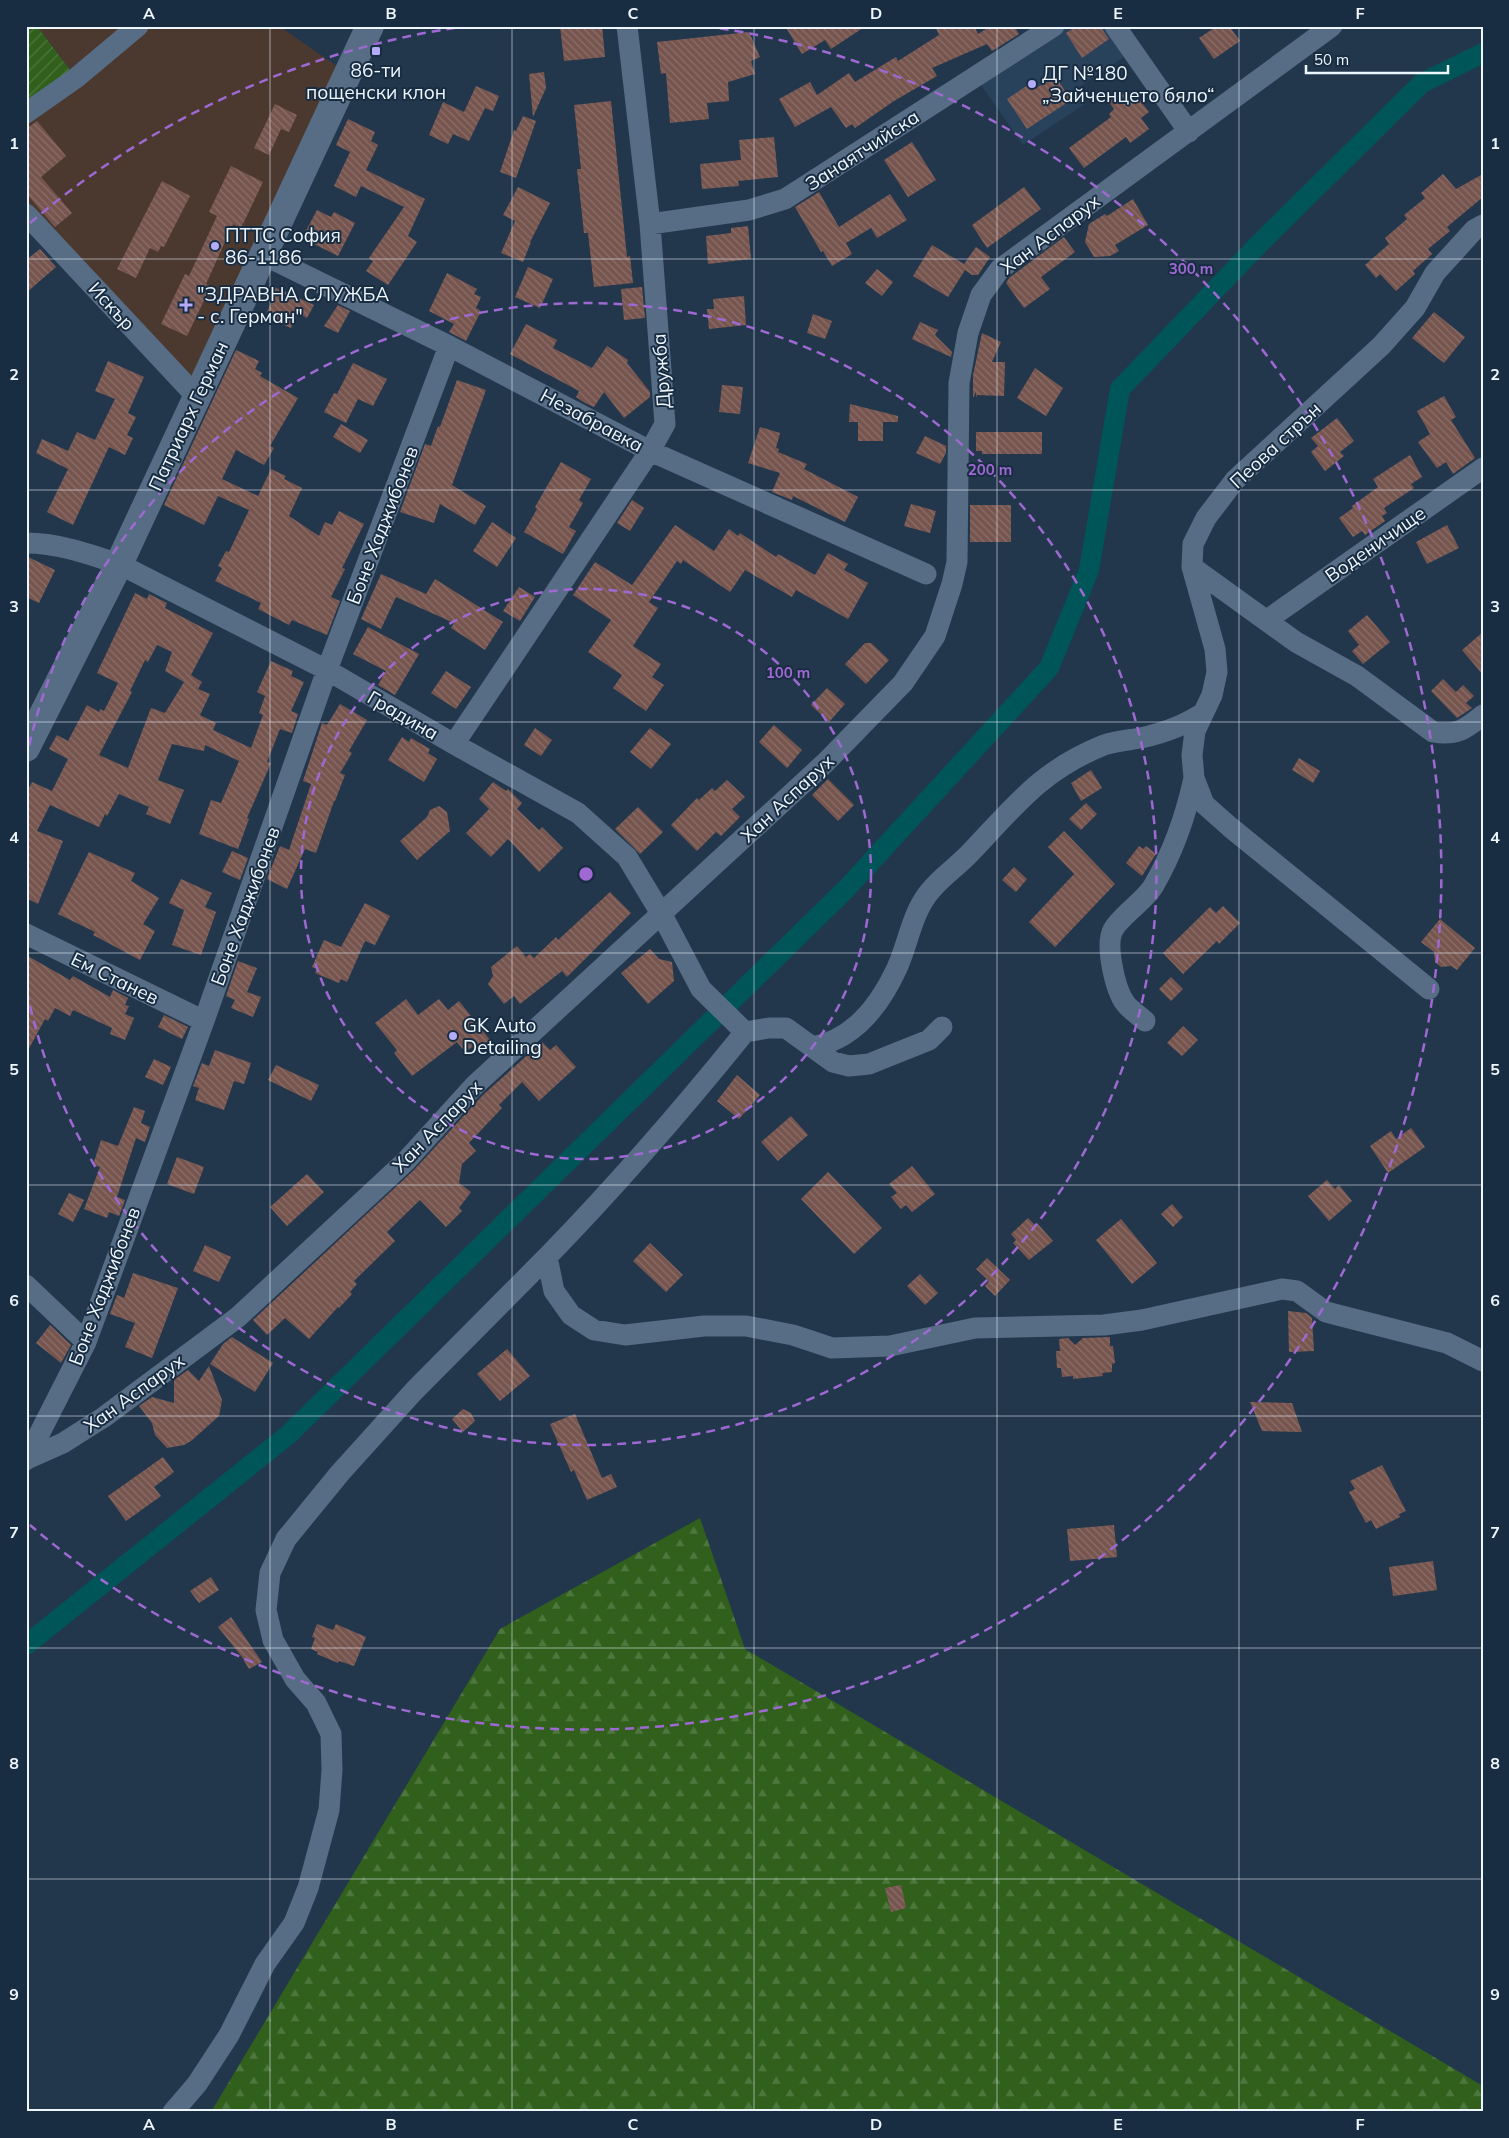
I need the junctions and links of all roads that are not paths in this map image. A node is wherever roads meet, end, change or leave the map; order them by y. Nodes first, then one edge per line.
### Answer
1 (138, 26) edge
2 (370, 26) edge
3 (627, 26) edge
4 (1054, 26) edge
5 (1116, 26) edge
6 (1332, 26) edge
7 (26, 113) edge
8 (1189, 132) junction
9 (26, 214) edge
10 (650, 224) junction
11 (1483, 224) edge
12 (264, 255) junction
13 (449, 346) junction
14 (197, 397) junction
15 (650, 450) junction
16 (1483, 468) edge
17 (26, 543) edge
18 (119, 564) junction
19 (1192, 567) junction
20 (926, 574) dead end
21 (1267, 620) junction
22 (327, 670) junction
23 (1203, 713) junction
24 (1483, 715) edge
25 (454, 744) junction
26 (26, 748) edge
27 (1194, 778) junction
28 (662, 915) junction
29 (26, 934) edge
30 (1430, 989) dead end
31 (1145, 1021) dead end
32 (204, 1022) junction
33 (942, 1026) dead end
34 (745, 1032) junction
35 (812, 1047) junction
36 (547, 1257) junction
37 (26, 1285) edge
38 (86, 1342) junction
39 (1483, 1361) edge
40 (27, 1459) edge
41 (173, 2112) edge

1 - 7 street
2 - 12 street, Патриарх Герман
3 - 10 street, Дружба
4 - 10 street, Занаятчийска
5 - 8 street
6 - 8 street, Хан Аспарух
8 - 28 street, Хан Аспарух
9 - 14 street, Искър
10 - 15 street, Дружба
11 - 19 street, Пеова стрън
12 - 13 street, Незабравка
12 - 14 street, Патриарх Герман
13 - 15 street, Незабравка
13 - 22 street, Боне Хаджибонев
14 - 18 street, Патриарх Герман
15 - 20 street, Незабравка
15 - 25 street, Дружба
16 - 21 street, Воденичище
17 - 18 street, Градина
18 - 22 street, Градина
18 - 26 street, Патриарх Герман
19 - 21 street
19 - 23 street, Пеова стрън
21 - 24 street
22 - 25 street, Градина
22 - 32 street, Боне Хаджибонев
23 - 27 street, Пеова стрън
23 - 35 street
25 - 28 street, Градина
27 - 30 street
27 - 31 street
28 - 34 street, Градина
28 - 40 street, Хан Аспарух
29 - 32 street, Ем Станев
32 - 38 street, Боне Хаджибонев
33 - 35 street
34 - 35 street
34 - 36 street
36 - 39 street
36 - 41 street
37 - 38 street
38 - 40 street, Боне Хаджибонев

